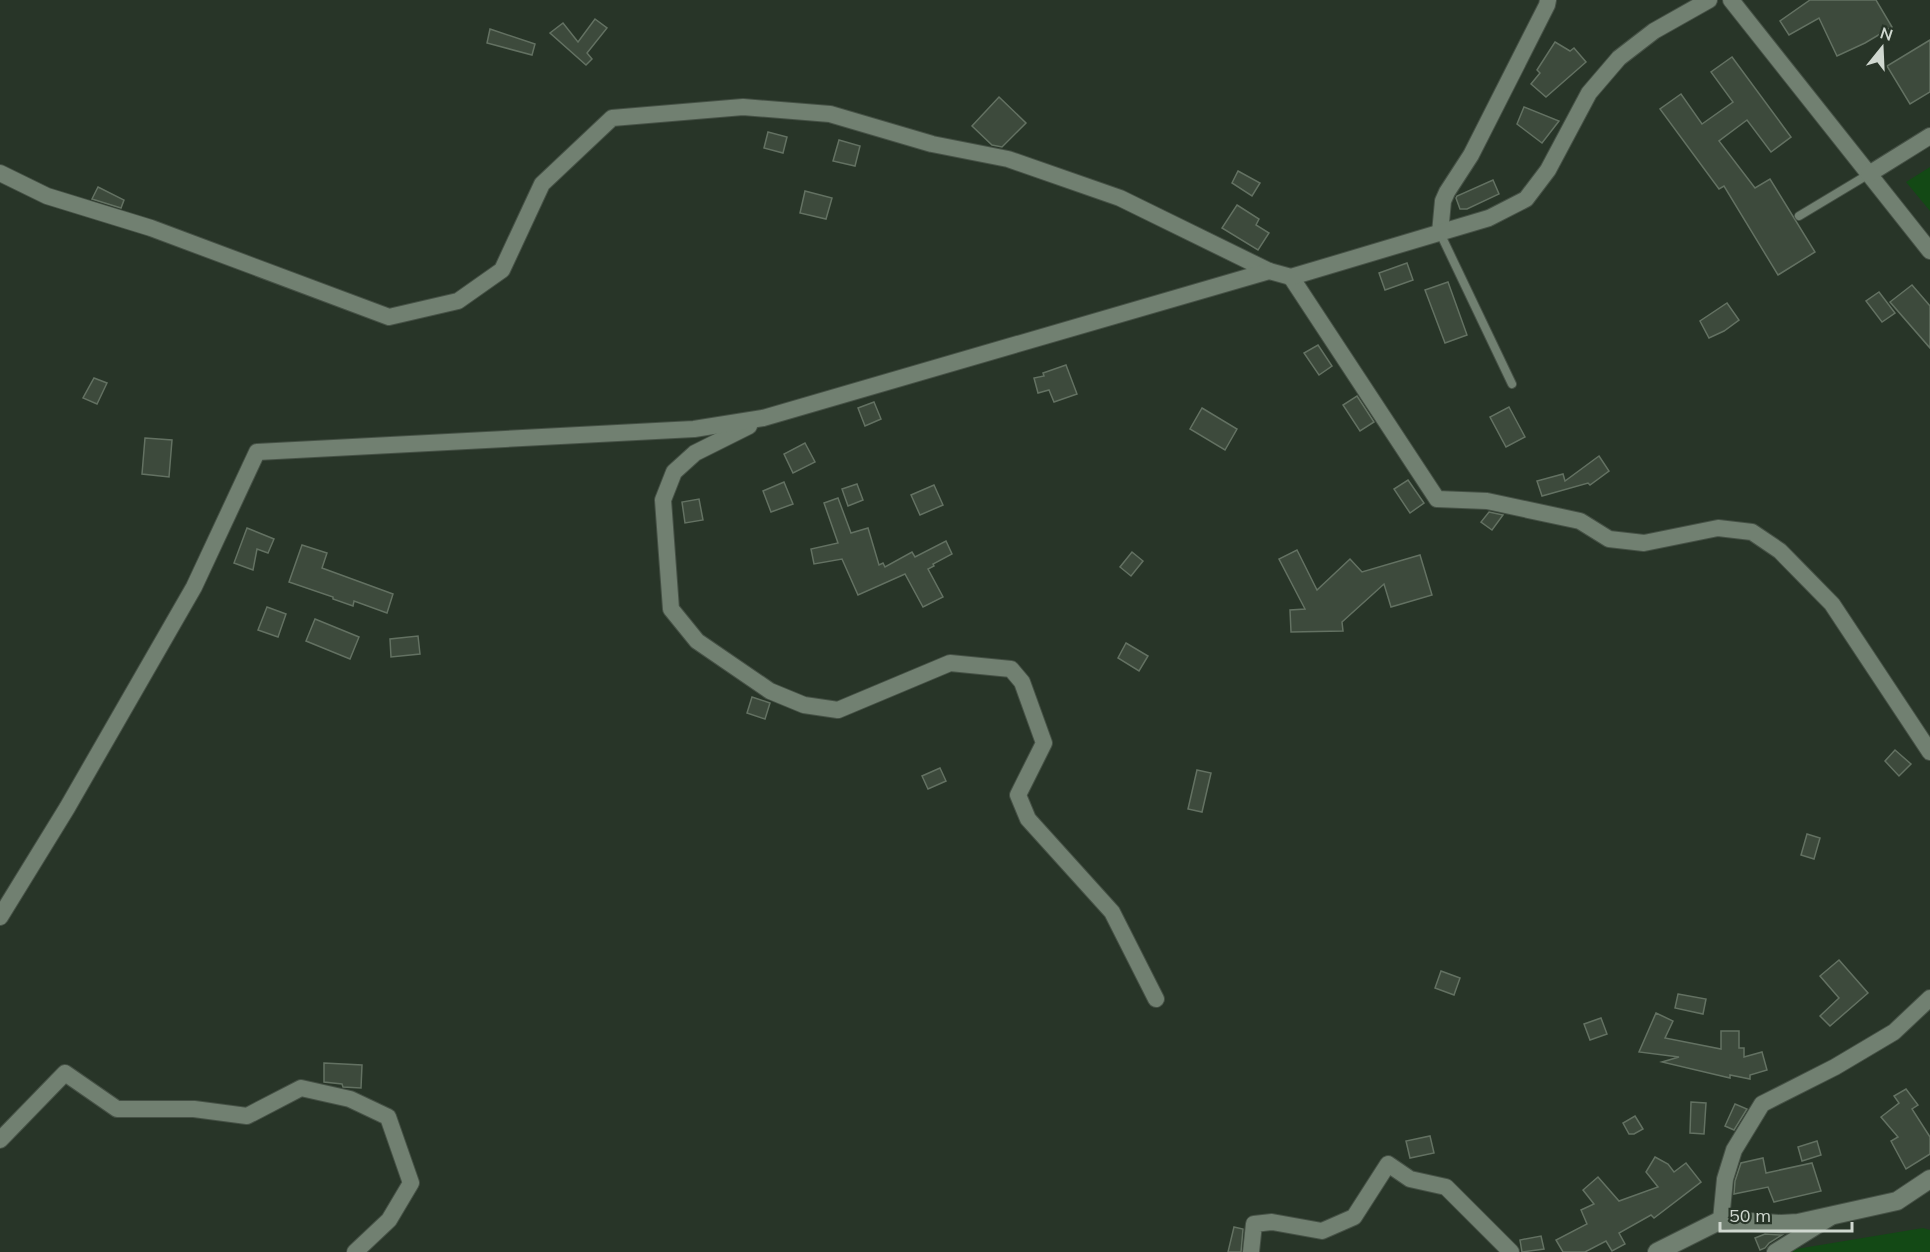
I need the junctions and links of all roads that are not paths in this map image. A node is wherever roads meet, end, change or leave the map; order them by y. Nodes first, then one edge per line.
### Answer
1 (1548, 0) edge
2 (1709, 0) edge
3 (1731, 0) edge
4 (1930, 136) edge
5 (0, 173) edge
6 (1869, 174) junction
7 (1799, 216) dead end
8 (1440, 234) junction
9 (1930, 251) edge
10 (1269, 271) junction
11 (1291, 277) junction
12 (1512, 384) dead end
13 (763, 418) junction
14 (1930, 752) edge
15 (0, 917) edge
16 (1930, 998) edge
17 (1156, 999) dead end
18 (0, 1140) edge
19 (1930, 1179) edge
20 (1834, 1215) junction
21 (1721, 1220) junction
22 (355, 1252) edge
23 (1251, 1252) edge
24 (1511, 1252) edge
25 (1657, 1252) edge
26 (1774, 1252) edge

1 - 8 street
2 - 8 street
3 - 6 street
4 - 6 street
5 - 10 street
6 - 7 lane
6 - 9 street
8 - 11 street
8 - 12 lane
10 - 11 street
10 - 13 street
11 - 14 street
13 - 15 street
13 - 17 street
16 - 21 street
18 - 22 street
19 - 20 street
20 - 21 street
20 - 26 street
21 - 25 street
23 - 24 street

